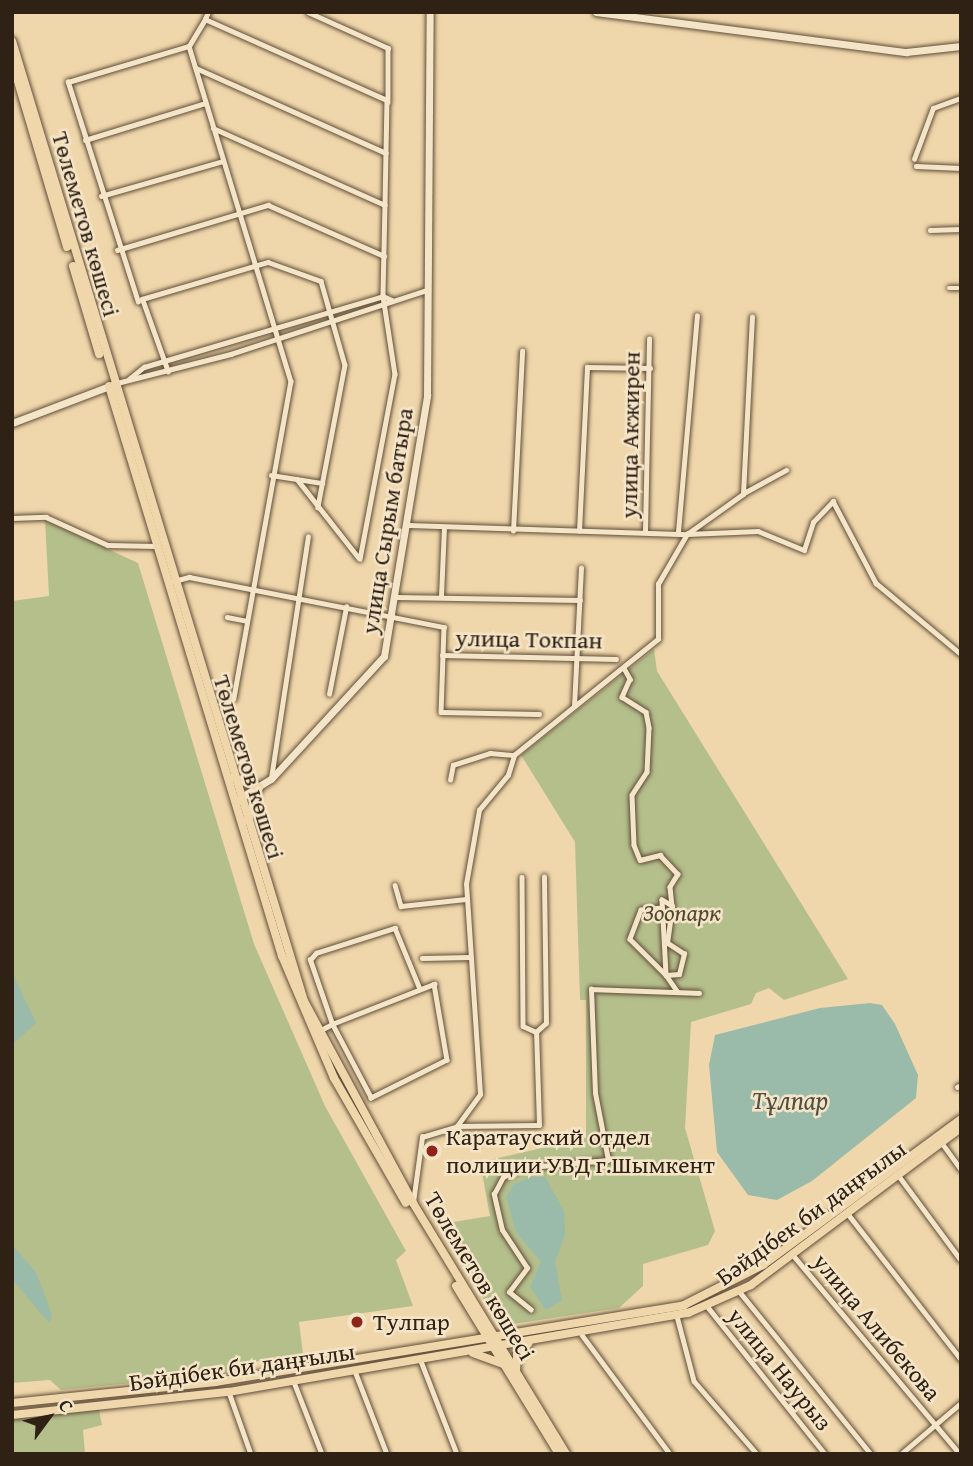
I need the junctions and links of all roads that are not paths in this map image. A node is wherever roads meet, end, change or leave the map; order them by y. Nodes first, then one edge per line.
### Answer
1 (208, 12) edge
2 (308, 12) edge
3 (436, 12) edge
4 (596, 12) edge
5 (429, 17) edge
6 (205, 19) junction
7 (12, 41) edge
8 (189, 46) junction
9 (961, 46) edge
10 (12, 61) edge
11 (195, 67) junction
12 (961, 99) edge
13 (388, 102) junction
14 (205, 103) junction
15 (213, 128) junction
16 (85, 140) junction
17 (386, 153) junction
18 (914, 159) dead end
19 (223, 161) junction
20 (916, 166) dead end
21 (961, 168) edge
22 (102, 196) junction
23 (385, 205) junction
24 (239, 213) junction
25 (961, 229) edge
26 (930, 230) dead end
27 (117, 250) junction
28 (384, 256) junction
29 (254, 264) junction
30 (949, 288) dead end
31 (961, 288) edge
32 (428, 290) junction
33 (383, 296) junction
34 (392, 300) junction
35 (138, 302) junction
36 (384, 309) junction
37 (331, 312) junction
38 (696, 316) dead end
39 (752, 317) dead end
40 (334, 323) junction
41 (273, 330) junction
42 (649, 338) dead end
43 (277, 341) junction
44 (522, 351) dead end
45 (164, 362) junction
46 (650, 368) junction
47 (168, 372) junction
48 (129, 379) junction
49 (111, 385) junction
50 (12, 424) edge
51 (135, 466) junction
52 (786, 470) dead end
53 (271, 475) junction
54 (297, 479) junction
55 (323, 484) junction
56 (743, 494) junction
57 (318, 507) junction
58 (12, 518) edge
59 (409, 525) junction
60 (443, 528) junction
61 (513, 531) junction
62 (579, 531) junction
63 (678, 532) junction
64 (645, 533) junction
65 (687, 534) junction
66 (308, 537) dead end
67 (156, 546) junction
68 (581, 568) dead end
69 (174, 581) junction
70 (252, 588) junction
71 (441, 596) junction
72 (299, 597) junction
73 (395, 597) junction
74 (580, 600) junction
75 (346, 607) junction
76 (227, 617) dead end
77 (391, 617) junction
78 (247, 621) junction
79 (961, 654) edge
80 (442, 655) junction
81 (577, 658) junction
82 (616, 659) dead end
83 (624, 668) junction
84 (329, 694) dead end
85 (234, 699) dead end
86 (574, 707) junction
87 (539, 715) dead end
88 (514, 755) junction
89 (233, 777) junction
90 (271, 779) junction
91 (450, 780) dead end
92 (259, 787) junction
93 (237, 800) junction
94 (247, 824) junction
95 (522, 877) dead end
96 (544, 877) dead end
97 (395, 886) dead end
98 (466, 899) junction
99 (672, 906) junction
100 (662, 908) junction
101 (470, 957) junction
102 (422, 958) dead end
103 (666, 975) junction
104 (420, 989) junction
105 (677, 992) junction
106 (699, 993) dead end
107 (332, 1024) junction
108 (319, 1031) junction
109 (536, 1031) junction
110 (371, 1098) junction
111 (357, 1105) junction
112 (961, 1119) edge
113 (457, 1126) junction
114 (961, 1128) edge
115 (940, 1139) junction
116 (961, 1169) edge
117 (898, 1175) junction
118 (412, 1203) junction
119 (847, 1213) junction
120 (793, 1255) junction
121 (961, 1260) edge
122 (739, 1291) junction
123 (707, 1306) junction
124 (531, 1310) dead end
125 (677, 1316) junction
126 (582, 1335) junction
127 (491, 1338) junction
128 (529, 1343) junction
129 (497, 1348) junction
130 (470, 1353) junction
131 (381, 1356) junction
132 (961, 1359) edge
133 (421, 1361) junction
134 (503, 1364) junction
135 (384, 1367) junction
136 (355, 1371) junction
137 (516, 1371) junction
138 (293, 1381) junction
139 (229, 1392) junction
140 (12, 1403) edge
141 (961, 1403) edge
142 (12, 1415) edge
143 (935, 1424) junction
144 (251, 1454) edge
145 (322, 1454) edge
146 (387, 1454) edge
147 (457, 1454) edge
148 (559, 1454) edge
149 (566, 1454) edge
150 (670, 1454) edge
151 (757, 1454) edge
152 (825, 1454) edge
153 (871, 1454) edge
154 (901, 1454) edge
155 (960, 1454) edge

1 - 6 street
2 - 13 street
3 - 5 street
4 - 9 street
5 - 32 street, улица Сырым батыра
6 - 8 street
6 - 13 street
7 - 49 main road, Төлеметов көшесі
8 - 11 street
8 - 16 street
10 - 49 main road, Төлеметов көшесі
11 - 14 street
11 - 17 street
12 - 18 street
13 - 17 street
14 - 15 street
14 - 16 street
15 - 19 street
15 - 23 street
16 - 22 street
17 - 23 street
19 - 22 street
19 - 24 street
20 - 21 street
22 - 27 street
23 - 28 street
24 - 27 street
24 - 28 street
24 - 29 street
25 - 26 street
27 - 35 street
28 - 33 street
29 - 35 street
29 - 37 street
29 - 41 street
30 - 31 street
32 - 34 street
32 - 59 street, улица Сырым батыра
33 - 34 street
33 - 36 street
33 - 37 street
34 - 36 street
35 - 45 street
36 - 40 street
36 - 57 street
37 - 40 street
37 - 41 street
38 - 63 street
39 - 56 street
40 - 43 street
40 - 55 street
41 - 43 street
41 - 45 street
42 - 46 street, улица Акжирен
43 - 47 street
43 - 53 street
44 - 61 street
45 - 47 street
45 - 48 street
46 - 62 street
46 - 64 street, улица Акжирен
47 - 48 street
48 - 49 street
49 - 50 street
49 - 51 main road, Төлеметов көшесі
51 - 67 main road, Төлеметов көшесі
51 - 69 main road, Төлеметов көшесі
52 - 56 street
53 - 54 street
53 - 70 street
54 - 55 street
54 - 57 street
55 - 57 street
56 - 65 street
58 - 67 street
59 - 60 street
59 - 73 street, улица Сырым батыра
60 - 61 street
60 - 71 street
61 - 62 street
62 - 64 street
63 - 64 street
63 - 65 street
65 - 79 street
65 - 83 street
66 - 72 street
67 - 93 main road, Төлеметов көшесі
68 - 74 street
69 - 70 street
69 - 89 main road, Төлеметов көшесі
70 - 72 street
70 - 78 street
71 - 73 street
71 - 74 street
72 - 75 street
72 - 90 street
73 - 77 street, улица Сырым батыра
74 - 81 street
75 - 77 street
75 - 84 street
76 - 78 street
77 - 80 street
77 - 90 street, улица Сырым батыра
78 - 85 street
80 - 81 street, улица Токпан
80 - 87 street
81 - 82 street, улица Токпан
81 - 86 street
83 - 86 street
83 - 99 street
86 - 88 street
88 - 91 street
88 - 98 street
89 - 92 main road
89 - 93 main road, Төлеметов көшесі
90 - 92 street, улица Сырым батыра
92 - 93 street, улица Сырым батыра
92 - 94 main road
93 - 94 main road, Төлеметов көшесі
93 - 127 main road, Төлеметов көшесі
94 - 108 main road, Төлеметов көшесі
95 - 109 street
96 - 109 street
97 - 98 street
98 - 101 street
99 - 100 street
99 - 103 street
100 - 103 street
100 - 103 street
101 - 102 street
101 - 113 street
103 - 105 street
104 - 107 street
104 - 107 street
104 - 110 street
105 - 106 street
105 - 124 street
107 - 108 street
107 - 110 street
108 - 111 main road, Төлеметов көшесі
109 - 113 street
110 - 111 street
111 - 118 main road, Төлеметов көшесі
112 - 115 main road, Бәйдібек би даңғылы
113 - 118 street
114 - 115 main road, Бәйдібек би даңғылы
115 - 116 street
115 - 117 main road, Бәйдібек би даңғылы
115 - 127 main road, Бәйдібек би даңғылы
117 - 119 main road, Бәйдібек би даңғылы
117 - 121 street
118 - 127 main road, Төлеметов көшесі
119 - 120 main road, Бәйдібек би даңғылы
119 - 132 street
120 - 122 main road, Бәйдібек би даңғылы
120 - 143 street, улица Алибекова
122 - 123 main road, Бәйдібек би даңғылы
122 - 153 street
123 - 125 main road, Бәйдібек би даңғылы
123 - 152 street, улица Наурыз
125 - 126 main road, Бәйдібек би даңғылы
125 - 151 street
126 - 128 main road, Бәйдібек би даңғылы
126 - 150 street
127 - 129 main road, Төлеметов көшесі
127 - 131 main road, Бәйдібек би даңғылы
128 - 129 main road, Бәйдібек би даңғылы
128 - 137 main road
129 - 130 main road, Бәйдібек би даңғылы
129 - 134 main road, Төлеметов көшесі
129 - 137 main road, Төлеметов көшесі
130 - 133 main road, Бәйдібек би даңғылы
130 - 134 main road
131 - 135 main road
131 - 140 main road, Бәйдібек би даңғылы
133 - 135 main road, Бәйдібек би даңғылы
133 - 147 street
134 - 148 main road, Төлеметов көшесі
135 - 136 main road, Бәйдібек би даңғылы
136 - 138 main road, Бәйдібек би даңғылы
136 - 146 street
137 - 149 main road, Төлеметов көшесі
138 - 139 main road, Бәйдібек би даңғылы
138 - 145 street
139 - 142 main road, Бәйдібек би даңғылы
139 - 144 street
141 - 143 street
143 - 154 street
143 - 155 street, улица Алибекова

